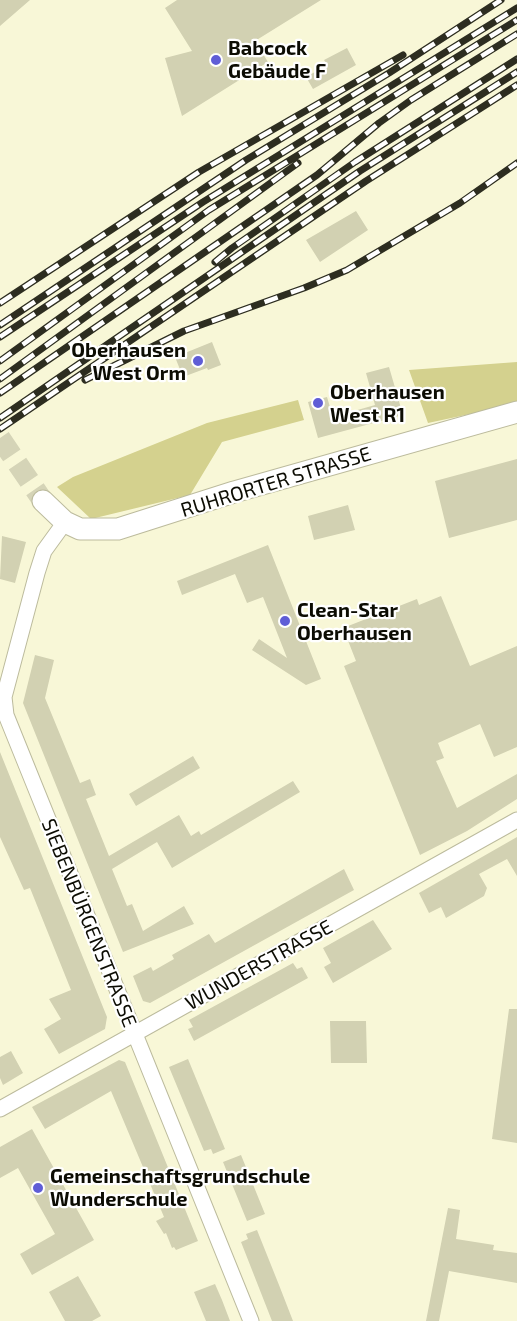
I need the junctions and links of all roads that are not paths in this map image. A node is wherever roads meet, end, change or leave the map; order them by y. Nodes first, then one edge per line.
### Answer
1 (517, 412) edge
2 (43, 501) tunnel mouth
3 (65, 522) junction
4 (5, 677) edge
5 (517, 820) edge
6 (134, 1035) junction
7 (0, 1109) edge
8 (251, 1321) edge

1 - 3 main road, RUHRORTER STRASSE
2 - 3 main road, RUHRORTER STRASSE
3 - 4 street, SIEBENBÜRGENSTRASSE
4 - 6 street, SIEBENBÜRGENSTRASSE
5 - 6 street, WUNDERSTRASSE
6 - 7 street, WUNDERSTRASSE
6 - 8 street, SIEBENBÜRGENSTRASSE

